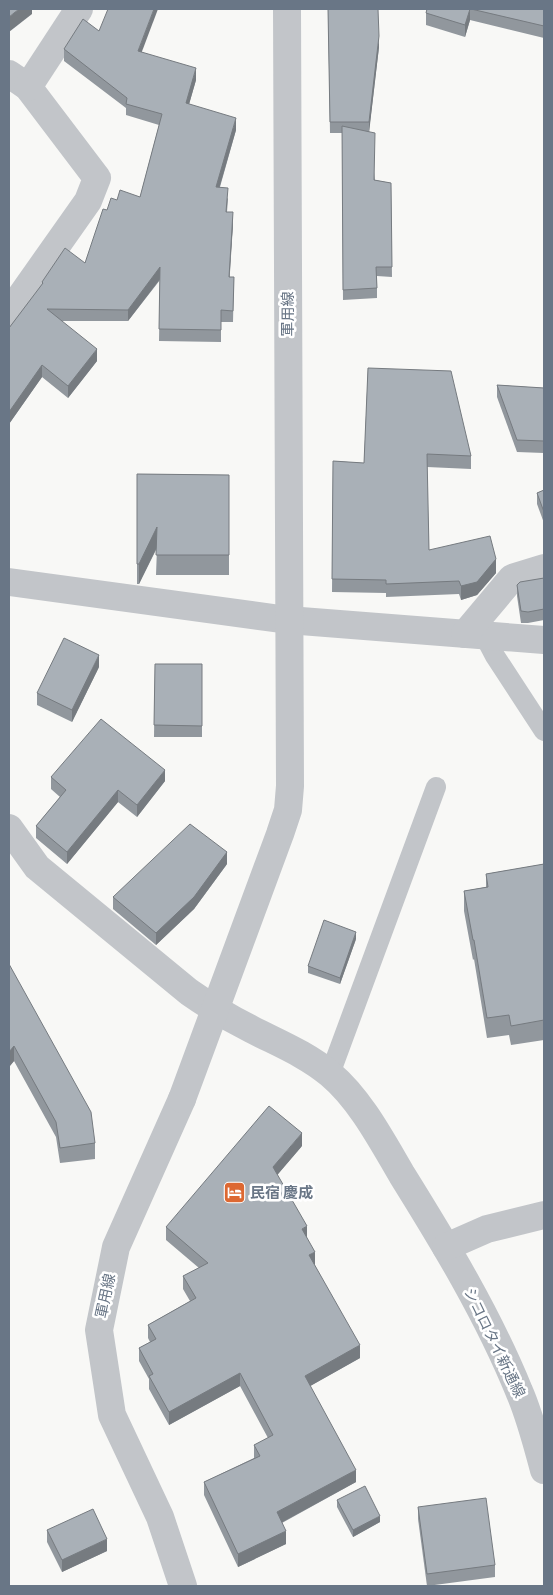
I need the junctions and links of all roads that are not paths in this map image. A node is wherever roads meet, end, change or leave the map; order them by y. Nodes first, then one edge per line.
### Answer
1 (79, 9) edge
2 (287, 9) edge
3 (18, 80) edge
4 (9, 313) edge
5 (544, 568) edge
6 (9, 582) edge
7 (288, 620) junction
8 (474, 634) junction
9 (544, 640) edge
10 (544, 731) edge
11 (436, 787) dead end
12 (9, 828) edge
13 (215, 1010) junction
14 (330, 1074) junction
15 (544, 1215) edge
16 (446, 1247) junction
17 (543, 1464) edge
18 (183, 1586) edge

1 - 3 street
2 - 7 street, 軍用線
3 - 4 street
5 - 8 street
6 - 7 street
7 - 8 street
7 - 13 street, 軍用線
8 - 9 street
8 - 10 lane
11 - 14 lane
12 - 13 street, シコロタイ新通線
13 - 14 street, シコロタイ新通線
13 - 18 street, 軍用線
14 - 16 street, シコロタイ新通線
15 - 16 street
16 - 17 street, シコロタイ新通線

